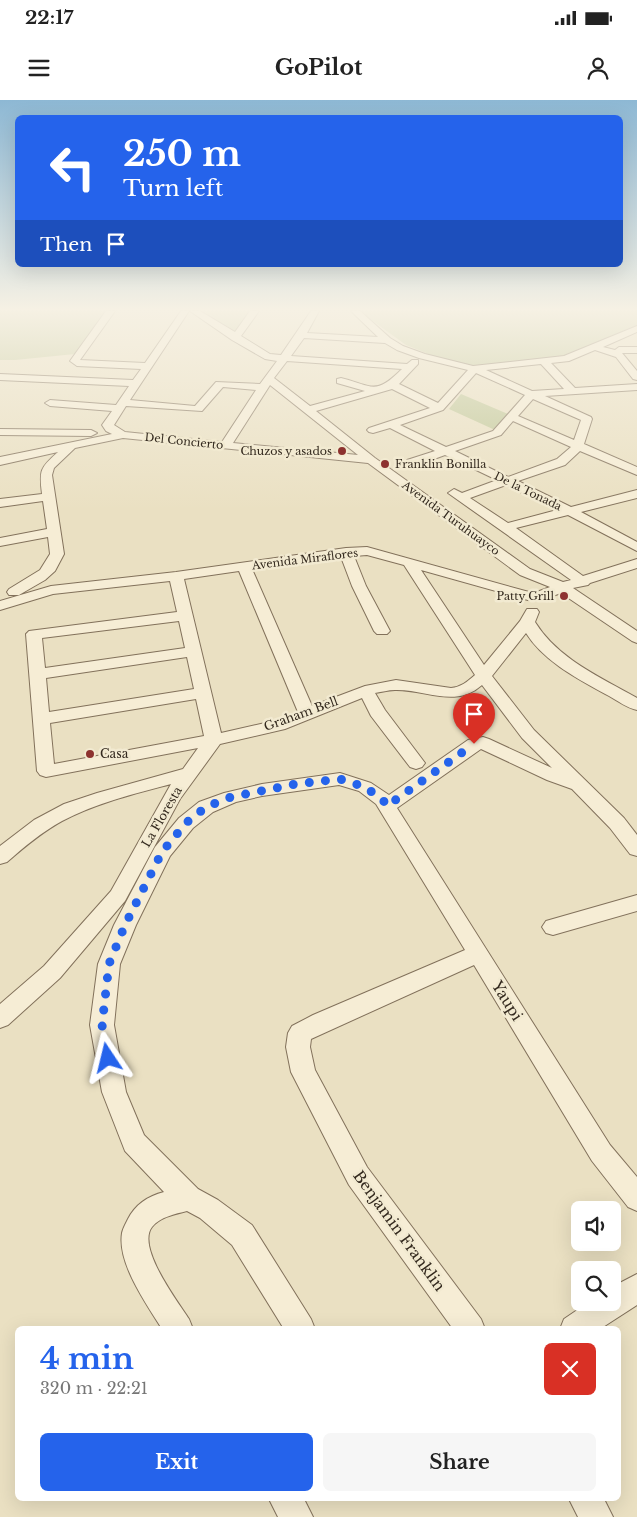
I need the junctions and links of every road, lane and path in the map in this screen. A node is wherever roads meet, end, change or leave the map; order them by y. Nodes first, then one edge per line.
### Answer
1 (3, 377) edge
2 (140, 377) edge
3 (270, 377) edge
4 (399, 377) edge
5 (467, 377) edge
6 (493, 377) edge
7 (559, 377) edge
8 (341, 381) dead end
9 (136, 383) junction
10 (266, 383) junction
11 (392, 385) junction
12 (637, 387) edge
13 (377, 391) junction
14 (572, 391) junction
15 (530, 394) junction
16 (50, 403) dead end
17 (121, 406) junction
18 (439, 408) junction
19 (308, 410) junction
20 (512, 417) junction
21 (392, 425) junction
22 (110, 429) junction
23 (373, 430) dead end
24 (0, 432) edge
25 (123, 434) junction
26 (74, 445) junction
27 (226, 445) junction
28 (578, 446) junction
29 (448, 451) junction
30 (371, 460) junction
31 (0, 461) edge
32 (411, 464) dead end
33 (637, 471) edge
34 (508, 481) junction
35 (637, 494) edge
36 (48, 497) junction
37 (0, 503) edge
38 (569, 511) junction
39 (506, 527) junction
40 (53, 532) junction
41 (0, 542) edge
42 (637, 547) edge
43 (346, 552) junction
44 (637, 563) edge
45 (410, 564) junction
46 (244, 566) junction
47 (176, 576) junction
48 (583, 582) junction
49 (562, 587) junction
50 (539, 597) junction
51 (0, 600) edge
52 (0, 606) edge
53 (184, 616) junction
54 (527, 622) junction
55 (382, 631) dead end
56 (637, 638) edge
57 (194, 651) junction
58 (37, 674) junction
59 (483, 675) junction
60 (366, 691) junction
61 (203, 693) junction
62 (637, 705) edge
63 (307, 713) junction
64 (41, 719) junction
65 (214, 740) junction
66 (416, 763) dead end
67 (189, 773) junction
68 (580, 785) junction
69 (385, 803) junction
70 (637, 849) edge
71 (0, 857) edge
72 (129, 897) junction
73 (637, 904) edge
74 (552, 926) dead end
75 (478, 954) junction
76 (0, 1018) edge
77 (189, 1198) junction
78 (637, 1198) edge
79 (637, 1288) edge
80 (177, 1326) edge
81 (299, 1326) edge
82 (469, 1326) edge
83 (579, 1326) edge
84 (287, 1501) edge
85 (587, 1501) edge
86 (297, 1517) edge
87 (597, 1517) edge

1 - 9 street
2 - 9 street
3 - 10 street
4 - 11 street
5 - 18 street
6 - 15 street
7 - 14 street
8 - 13 street
9 - 17 street
10 - 17 street
10 - 19 street, Avenida Turuhuayco
10 - 27 street
11 - 13 street
11 - 18 street
12 - 14 street
13 - 19 street
14 - 15 street
15 - 20 street
15 - 28 street
16 - 17 street
17 - 22 street
18 - 21 street
19 - 30 street, Avenida Turuhuayco
20 - 28 street
20 - 29 street
21 - 23 street
21 - 29 street, De la Tonada
22 - 24 street
22 - 25 street
25 - 26 street, Del Concierto
25 - 27 street, Del Concierto
26 - 31 street, Del Concierto
26 - 36 street
27 - 30 street, Del Concierto
28 - 33 street
28 - 34 street
29 - 32 street
29 - 34 street, De la Tonada
30 - 49 street, Avenida Turuhuayco
34 - 38 street, De la Tonada
34 - 39 street
35 - 38 street
36 - 37 street
36 - 40 street
38 - 39 street
38 - 42 street, De la Tonada
39 - 48 street
40 - 41 street
40 - 51 street
43 - 45 street, Avenida Miraflores
43 - 46 street, Avenida Miraflores
43 - 55 street
44 - 48 street
45 - 50 street, Avenida Miraflores
45 - 59 street
46 - 47 street, Avenida Miraflores
46 - 63 street
47 - 52 street, Avenida Miraflores
47 - 53 street
48 - 49 street
49 - 50 street
49 - 56 street, Avenida Turuhuayco
50 - 54 street, Graham Bell
53 - 57 street
53 - 58 street
54 - 59 street, Graham Bell
54 - 62 street
57 - 58 street
57 - 61 street
58 - 64 street
59 - 60 street, Graham Bell
59 - 68 street
60 - 63 street, Graham Bell
60 - 66 street
61 - 64 street
61 - 65 street
63 - 65 street, Graham Bell
64 - 65 street, Graham Bell
65 - 67 street, La Floresta
67 - 71 street
67 - 72 street, La Floresta
68 - 69 street
68 - 70 street
69 - 72 street
69 - 75 street, Yaupi
72 - 76 street, La Floresta
72 - 77 street
73 - 74 street
75 - 78 street, Yaupi
75 - 82 street, Benjamin Franklin
77 - 80 street
77 - 81 street
79 - 83 street
84 - 86 street
85 - 87 street

